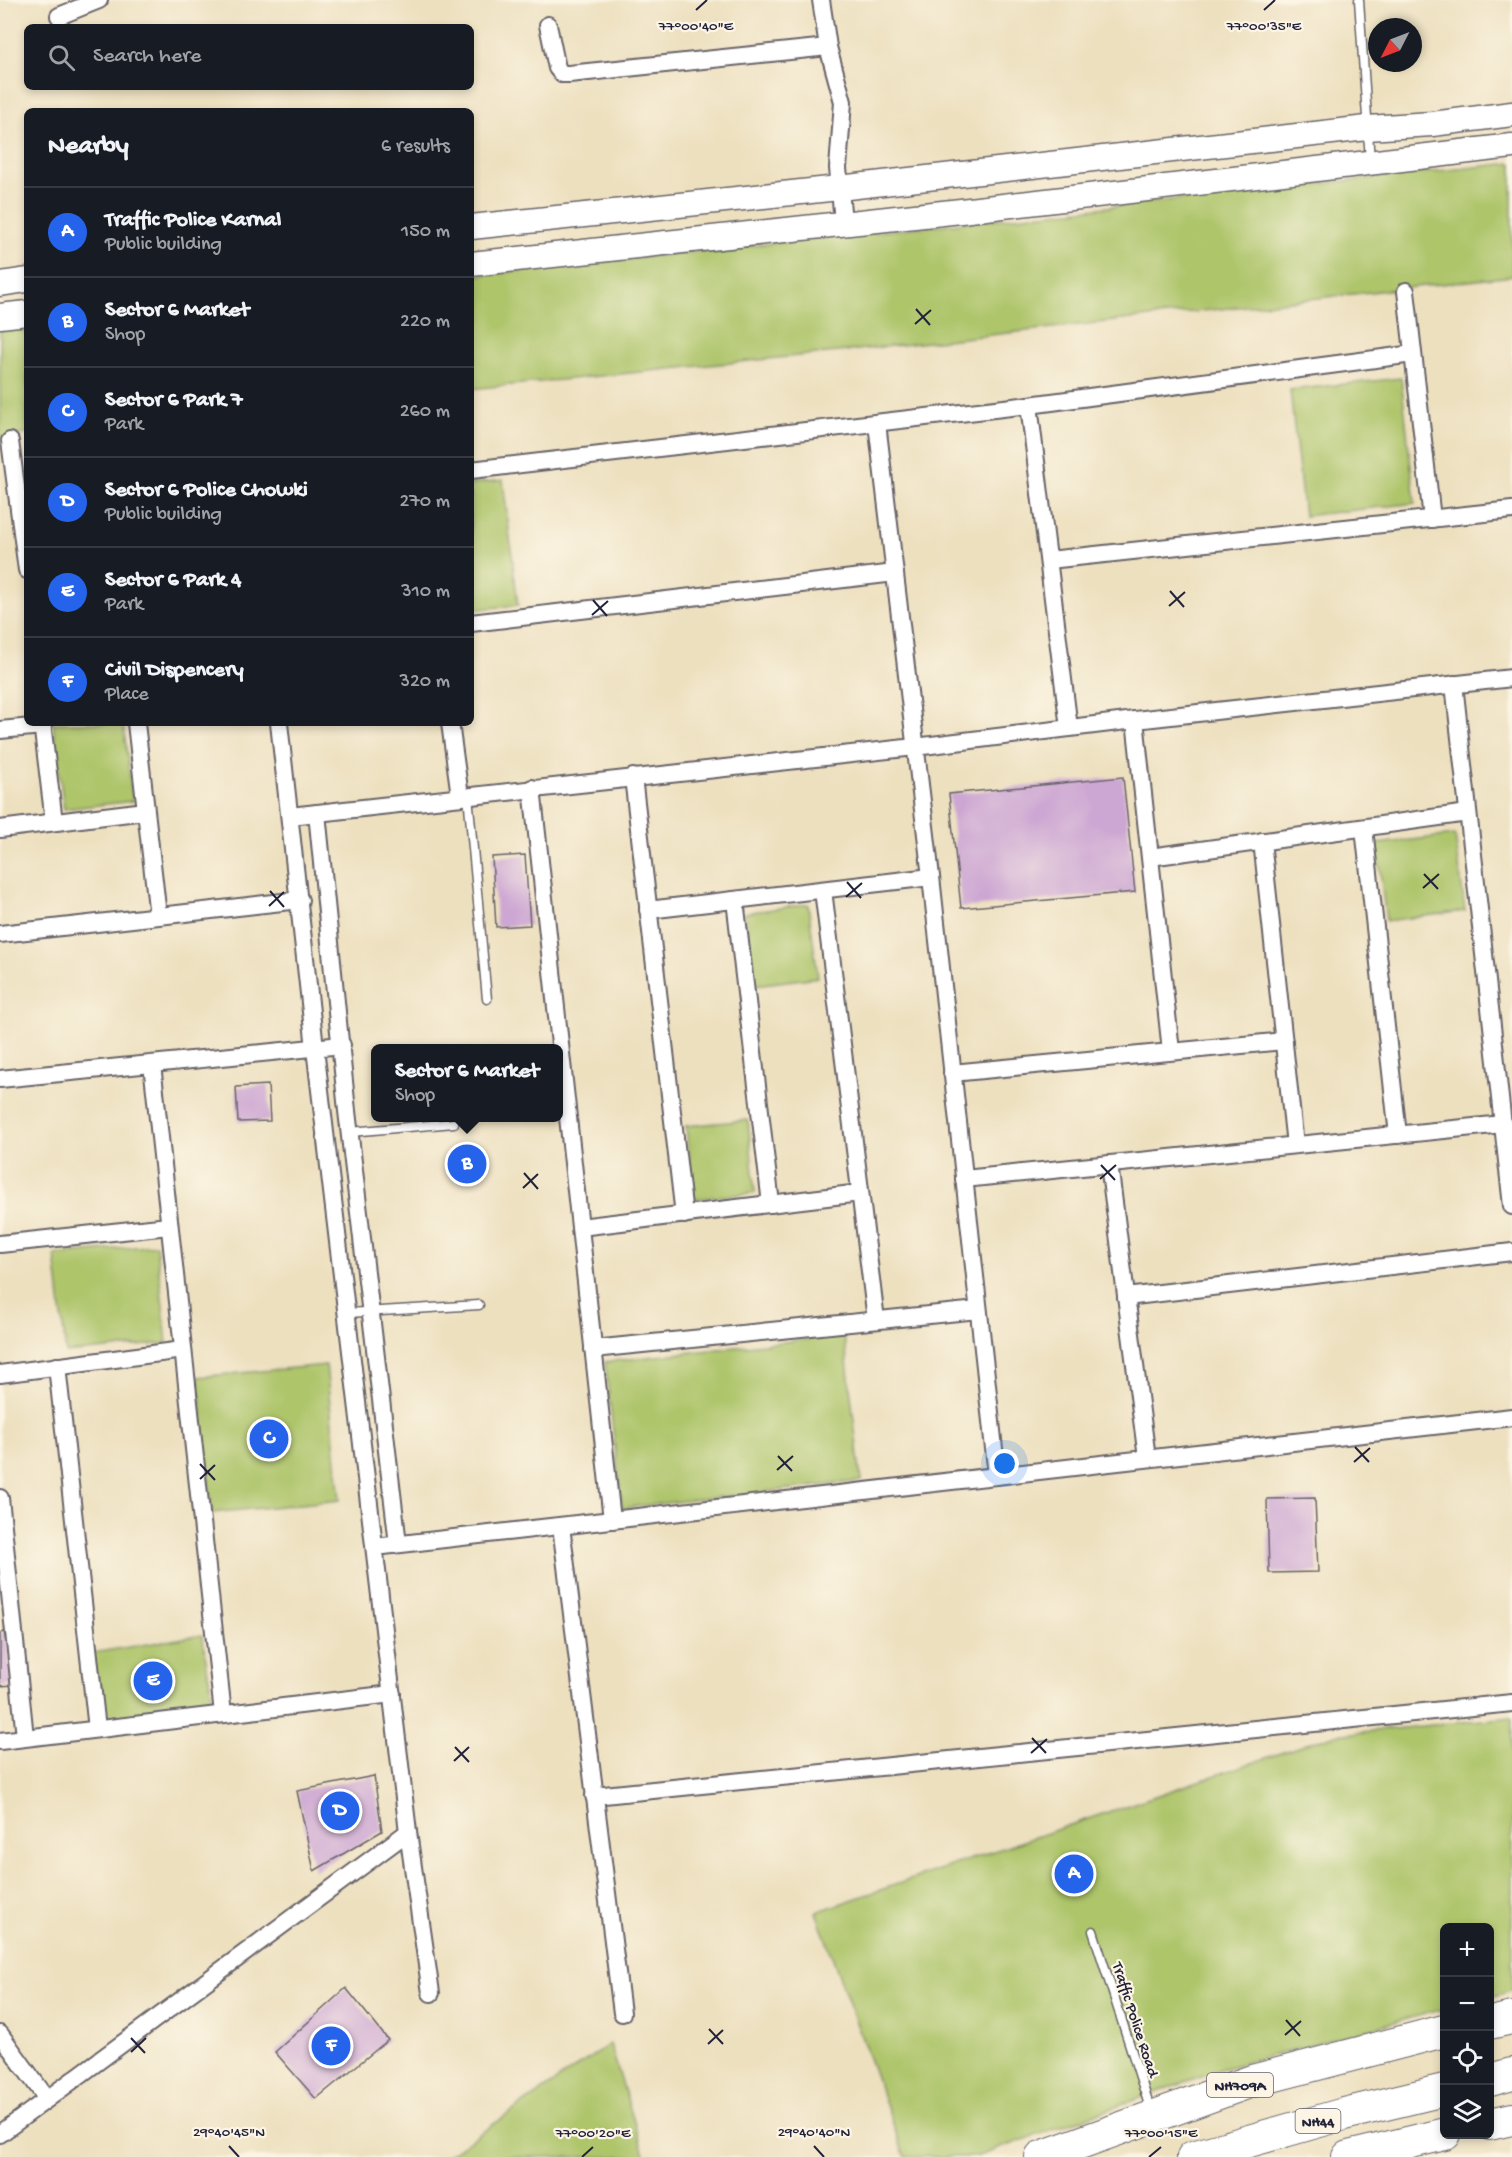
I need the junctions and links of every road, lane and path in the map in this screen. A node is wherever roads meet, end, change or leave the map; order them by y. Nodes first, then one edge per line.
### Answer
1 (99, 0) edge
2 (821, 0) edge
3 (1359, 0) edge
4 (59, 16) dead end
5 (548, 25) dead end
6 (828, 47) junction
7 (1512, 114) edge
8 (1367, 128) junction
9 (1512, 146) edge
10 (1370, 164) junction
11 (839, 188) junction
12 (843, 222) junction
13 (474, 227) edge
14 (474, 264) edge
15 (24, 280) edge
16 (0, 284) edge
17 (1407, 291) dead end
18 (24, 313) edge
19 (0, 316) edge
20 (1413, 354) junction
21 (1029, 405) junction
22 (877, 423) junction
23 (10, 441) dead end
24 (474, 470) edge
25 (1512, 510) edge
26 (1432, 519) junction
27 (24, 531) edge
28 (1049, 560) junction
29 (895, 573) junction
30 (474, 623) edge
31 (1512, 678) edge
32 (1454, 684) junction
33 (1135, 720) junction
34 (28, 726) edge
35 (42, 726) edge
36 (136, 726) edge
37 (279, 726) edge
38 (451, 726) edge
39 (1069, 728) junction
40 (0, 730) edge
41 (915, 747) junction
42 (633, 777) junction
43 (532, 788) junction
44 (464, 796) junction
45 (145, 811) junction
46 (317, 813) junction
47 (1468, 813) junction
48 (290, 816) junction
49 (54, 822) junction
50 (1364, 828) junction
51 (0, 829) edge
52 (1262, 842) junction
53 (1150, 856) junction
54 (931, 877) junction
55 (823, 890) junction
56 (300, 900) junction
57 (735, 900) junction
58 (648, 910) junction
59 (158, 916) junction
60 (0, 934) edge
61 (487, 999) dead end
62 (1284, 1041) junction
63 (560, 1044) edge
64 (342, 1045) junction
65 (315, 1048) junction
66 (1171, 1052) junction
67 (152, 1064) junction
68 (563, 1072) edge
69 (952, 1073) junction
70 (0, 1080) edge
71 (454, 1123) dead end
72 (1503, 1124) junction
73 (350, 1132) junction
74 (1398, 1135) junction
75 (1295, 1145) junction
76 (1109, 1164) junction
77 (964, 1179) junction
78 (860, 1193) junction
79 (771, 1204) junction
80 (1512, 1206) edge
81 (684, 1215) junction
82 (169, 1226) junction
83 (580, 1227) junction
84 (0, 1244) edge
85 (1512, 1252) edge
86 (1126, 1297) junction
87 (479, 1305) dead end
88 (372, 1310) junction
89 (978, 1310) junction
90 (348, 1313) junction
91 (876, 1320) junction
92 (593, 1349) junction
93 (183, 1350) junction
94 (57, 1366) junction
95 (0, 1374) edge
96 (1511, 1422) edge
97 (1147, 1458) junction
98 (997, 1476) junction
99 (0, 1498) edge
100 (612, 1520) junction
101 (561, 1526) junction
102 (398, 1544) junction
103 (375, 1547) junction
104 (392, 1694) junction
105 (1512, 1703) edge
106 (223, 1714) junction
107 (97, 1729) junction
108 (25, 1737) junction
109 (0, 1741) edge
110 (594, 1796) junction
111 (408, 1832) junction
112 (1093, 1931) dead end
113 (431, 1993) dead end
114 (622, 2013) dead end
115 (1512, 2018) edge
116 (1494, 2022) edge
117 (1440, 2032) edge
118 (0, 2034) edge
119 (1512, 2074) edge
120 (1494, 2079) edge
121 (1440, 2091) edge
122 (47, 2099) junction
123 (1153, 2117) junction
124 (1512, 2120) edge
125 (1494, 2123) edge
126 (0, 2134) edge
127 (1440, 2135) edge
128 (1041, 2157) edge
129 (1193, 2157) edge
130 (1348, 2157) edge

1 - 4 street
2 - 6 street
3 - 8 lane
5 - 6 street
6 - 11 street
7 - 8 street
8 - 10 lane
8 - 11 street
9 - 10 street
10 - 12 street
11 - 12 street
11 - 13 street
12 - 14 street
15 - 16 street
17 - 20 street
18 - 19 street
20 - 21 street
20 - 26 street
21 - 22 street
21 - 28 street
22 - 24 street
22 - 29 street
23 - 27 street
25 - 26 street
26 - 28 street
28 - 39 street
29 - 30 street
29 - 41 street
31 - 32 street
32 - 33 street
32 - 47 street
33 - 39 street
33 - 53 street
34 - 40 street
35 - 49 street
36 - 45 street
37 - 48 street
38 - 44 street
39 - 41 street
41 - 42 street
41 - 54 street
42 - 43 street
42 - 58 street
43 - 44 street
43 - 63 street
44 - 46 street
44 - 61 lane
45 - 49 street
45 - 59 street
46 - 48 street
46 - 64 street
47 - 50 street
47 - 72 street
48 - 56 street
49 - 51 street
50 - 52 street
50 - 74 street
52 - 53 street
52 - 62 street
53 - 66 street
54 - 55 street
54 - 69 street
55 - 57 street
55 - 78 street
56 - 59 street
56 - 65 street
57 - 58 street
57 - 79 street
58 - 81 street
59 - 60 street
62 - 66 street
62 - 75 street
64 - 65 street
64 - 73 street
65 - 67 street
65 - 90 street
66 - 69 street
67 - 70 street
67 - 82 street
68 - 83 street
69 - 77 street
71 - 73 lane
72 - 74 street
72 - 80 street
73 - 88 street
74 - 75 street
75 - 76 street
76 - 77 street
76 - 86 street
77 - 89 street
78 - 79 street
78 - 91 street
79 - 81 street
81 - 83 street
82 - 84 street
82 - 93 street
83 - 92 street
85 - 86 street
86 - 97 street
87 - 88 lane
88 - 90 lane
88 - 102 street
89 - 91 street
89 - 98 street
90 - 103 street
91 - 92 street
92 - 100 street
93 - 94 street
93 - 106 street
94 - 95 street
94 - 107 street
96 - 97 street
97 - 98 street
98 - 100 street
99 - 108 street
100 - 101 street
101 - 102 street
101 - 110 street
102 - 103 street
103 - 104 street
104 - 106 street
104 - 111 street
105 - 110 street
106 - 107 street
107 - 108 street
108 - 109 street
110 - 114 street
111 - 113 street
111 - 122 street
112 - 123 lane, Traffic Police Road
115 - 116 highway
117 - 123 highway, NH709A
118 - 122 street
119 - 120 highway
121 - 129 highway, NH44
122 - 126 street
123 - 128 highway, NH709A
124 - 125 highway
127 - 130 highway

